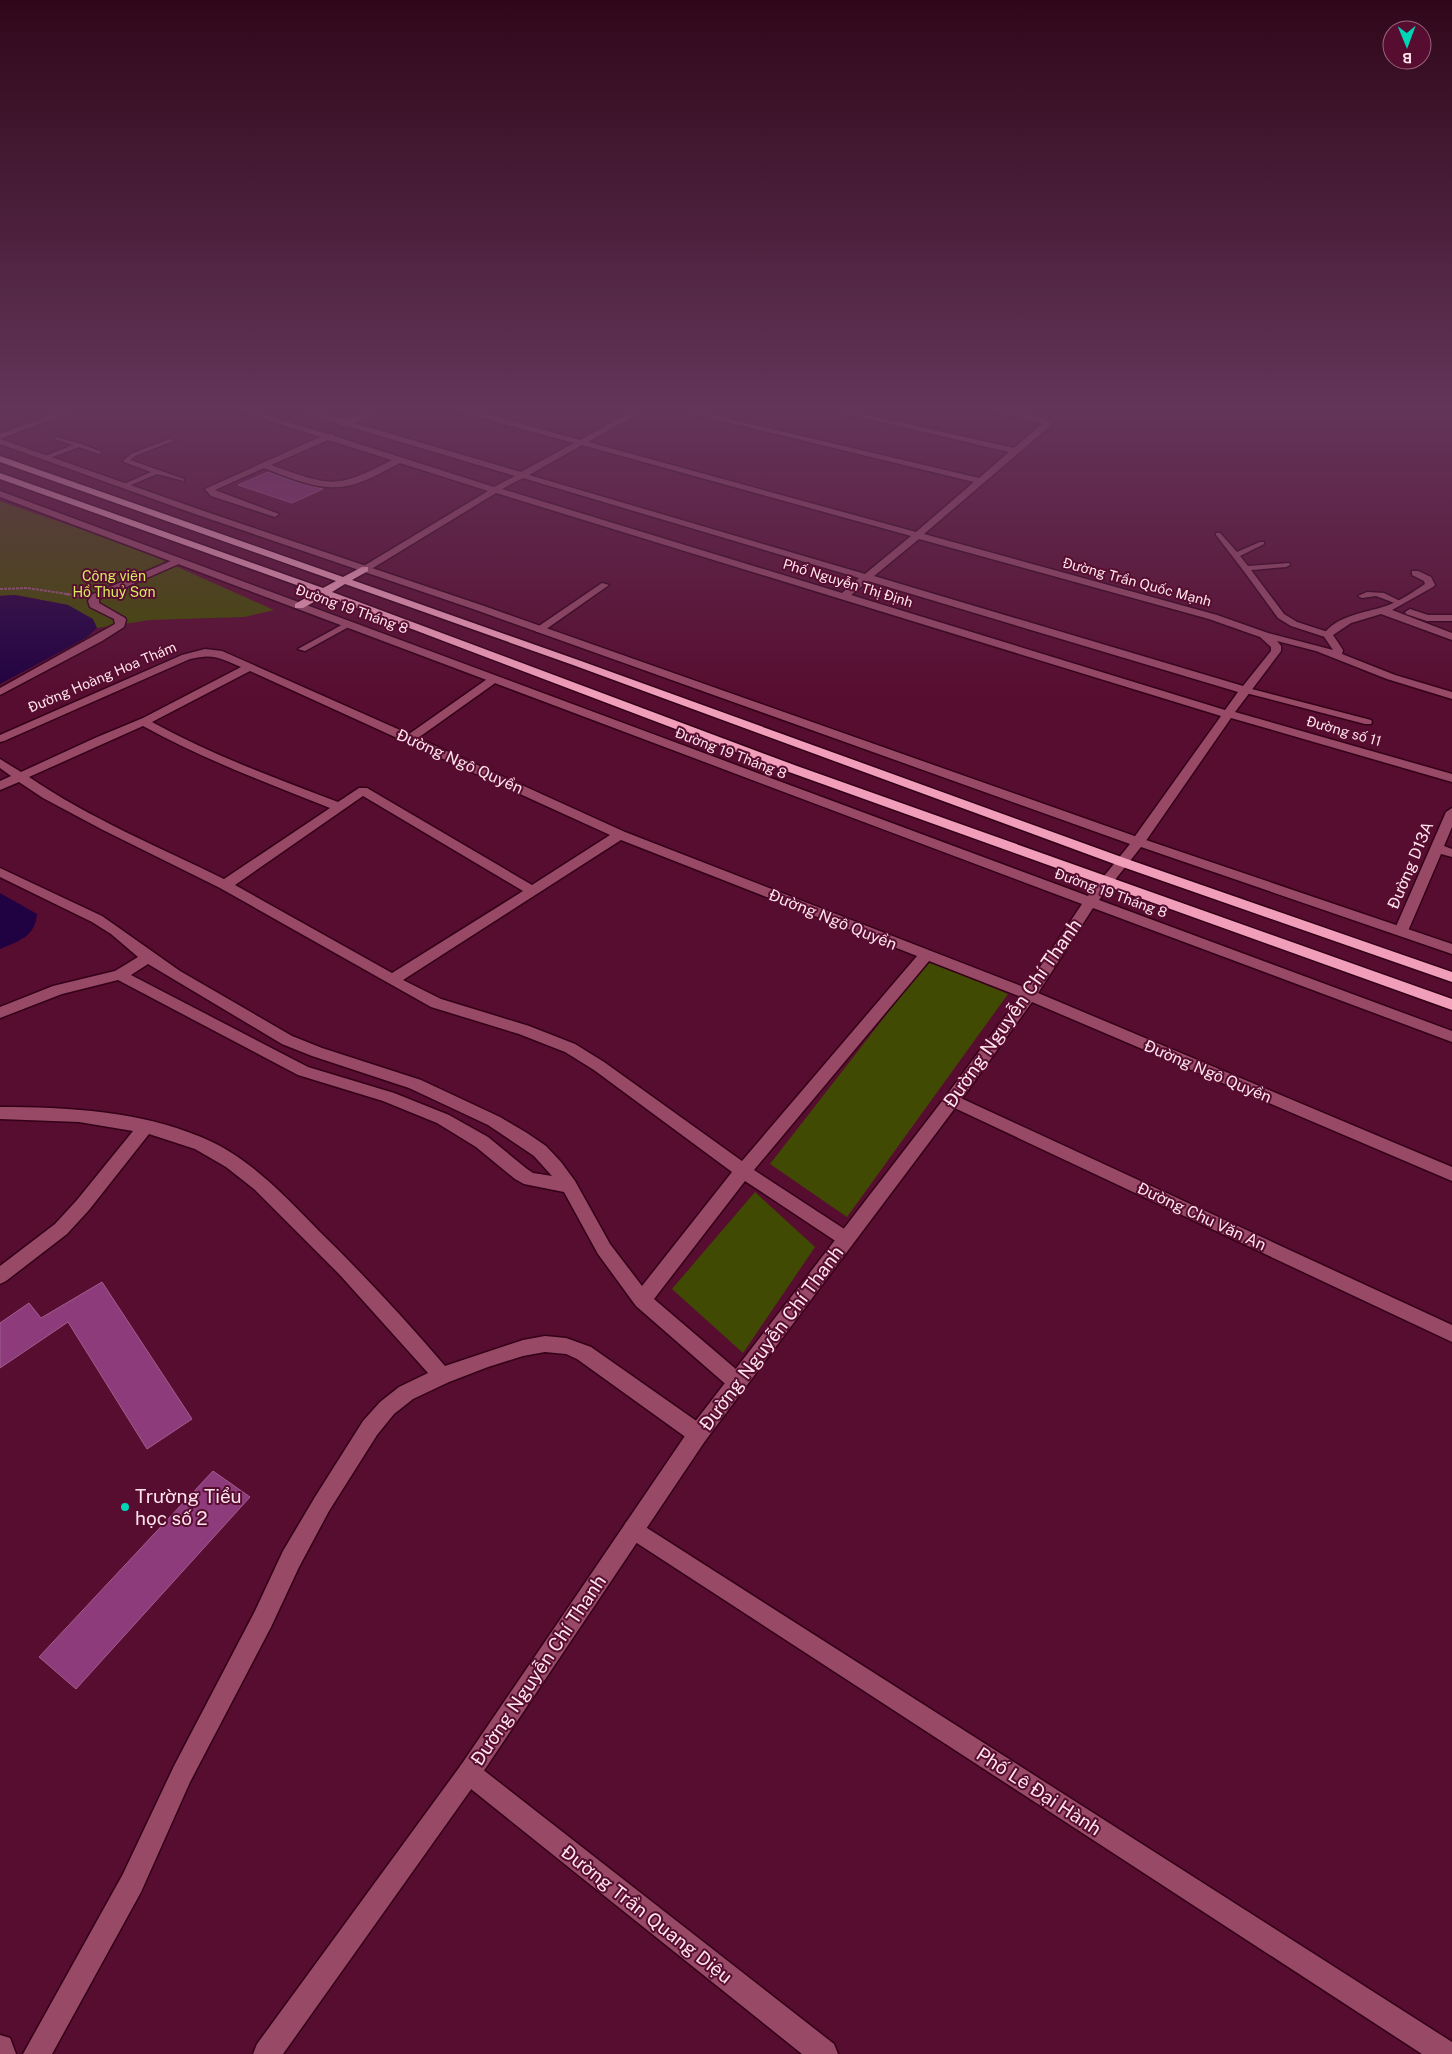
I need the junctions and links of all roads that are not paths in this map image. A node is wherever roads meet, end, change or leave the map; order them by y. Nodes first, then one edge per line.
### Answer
1 (24, 503) edge
2 (75, 503) edge
3 (124, 503) edge
4 (173, 503) edge
5 (243, 503) edge
6 (475, 503) edge
7 (538, 503) edge
8 (616, 503) edge
9 (801, 503) edge
10 (955, 503) edge
11 (275, 514) dead end
12 (1218, 534) dead end
13 (918, 535) junction
14 (1262, 543) dead end
15 (1236, 555) junction
16 (178, 561) junction
17 (1286, 565) dead end
18 (1246, 568) junction
19 (365, 569) junction
20 (1415, 572) dead end
21 (867, 577) junction
22 (344, 581) junction
23 (605, 585) dead end
24 (324, 592) junction
25 (844, 596) junction
26 (1362, 596) dead end
27 (1396, 605) junction
28 (299, 606) junction
29 (1381, 610) junction
30 (1452, 618) edge
31 (350, 624) junction
32 (1430, 629) junction
33 (539, 630) junction
34 (1264, 635) junction
35 (1328, 635) junction
36 (1452, 637) edge
37 (1452, 643) edge
38 (302, 649) dead end
39 (218, 653) joint
40 (1336, 656) junction
41 (250, 667) junction
42 (494, 679) junction
43 (1245, 690) junction
44 (0, 692) edge
45 (1452, 696) edge
46 (1228, 714) junction
47 (146, 720) junction
48 (1368, 722) dead end
49 (410, 738) junction
50 (0, 739) edge
51 (0, 764) edge
52 (21, 778) junction
53 (1452, 778) edge
54 (0, 786) edge
55 (338, 806) junction
56 (1452, 812) edge
57 (620, 835) junction
58 (1138, 842) junction
59 (1436, 848) junction
60 (1452, 853) edge
61 (1122, 862) junction
62 (0, 872) edge
63 (1105, 882) junction
64 (225, 884) junction
65 (531, 890) junction
66 (1090, 901) junction
67 (1401, 931) junction
68 (1452, 949) edge
69 (925, 956) junction
70 (148, 957) junction
71 (120, 975) junction
72 (1452, 977) edge
73 (392, 980) junction
74 (1028, 995) junction
75 (1452, 1006) edge
76 (0, 1013) edge
77 (1452, 1037) edge
78 (952, 1100) junction
79 (0, 1112) edge
80 (145, 1127) junction
81 (743, 1171) junction
82 (1452, 1174) edge
83 (569, 1186) junction
84 (846, 1239) junction
85 (0, 1276) edge
86 (642, 1300) junction
87 (1452, 1334) edge
88 (442, 1376) junction
89 (737, 1382) junction
90 (698, 1434) junction
91 (633, 1529) junction
92 (469, 1773) junction
93 (0, 2048) edge
94 (2, 2054) edge
95 (37, 2054) edge
96 (267, 2054) edge
97 (824, 2054) edge
98 (1446, 2054) edge

1 - 16 street, Đường 19 Tháng 8
2 - 24 highway, Đường 19 Tháng 8
3 - 22 highway, Đường 19 Tháng 8
4 - 19 street
5 - 11 street
6 - 19 street
7 - 25 street, Phố Nguyễn Thị Định
8 - 21 street, Phố Nguyễn Thị Định
9 - 13 street, Đường Trần Quốc Mạnh
10 - 13 street
12 - 15 lane
13 - 21 street
13 - 34 street, Đường Trần Quốc Mạnh
14 - 15 lane
15 - 18 lane
16 - 28 street, Đường 19 Tháng 8
16 - 44 street
17 - 18 lane
18 - 35 lane
19 - 22 highway
19 - 33 street
20 - 27 street
21 - 25 street
21 - 43 street, Phố Nguyễn Thị Định
22 - 24 highway
22 - 61 highway, Đường 19 Tháng 8
23 - 33 lane
24 - 28 highway
24 - 63 highway, Đường 19 Tháng 8
25 - 46 street, Phố Nguyễn Thị Định
26 - 27 lane
27 - 29 street
27 - 30 street
28 - 31 street, Đường 19 Tháng 8
29 - 32 street
29 - 35 street
31 - 38 lane
31 - 42 street, Đường 19 Tháng 8
32 - 36 street
32 - 37 street
33 - 58 street
34 - 40 street, Đường Trần Quốc Mạnh
34 - 43 street, Đường Nguyễn Chí Thanh
35 - 40 street
39 - 41 street, Đường Ngô Quyền
39 - 50 street, Đường Hoàng Hoa Thám
40 - 45 street, Đường Trần Quốc Mạnh
41 - 47 street
41 - 49 street, Đường Ngô Quyền
42 - 49 street
42 - 66 street, Đường 19 Tháng 8
43 - 46 street, Đường Nguyễn Chí Thanh
43 - 48 lane
46 - 53 street, Đường số 11
46 - 58 street, Đường Nguyễn Chí Thanh
47 - 52 street
47 - 55 street
49 - 57 street, Đường Ngô Quyền
51 - 52 street
52 - 54 street
52 - 64 street
55 - 64 street
55 - 65 street
56 - 59 street, Đường D13A
57 - 65 street
57 - 69 street, Đường Ngô Quyền
58 - 61 street, Đường Nguyễn Chí Thanh
58 - 67 street
59 - 60 street
59 - 67 street, Đường D13A
61 - 63 street, Đường Nguyễn Chí Thanh
61 - 72 highway, Đường 19 Tháng 8
62 - 70 street
63 - 66 street, Đường Nguyễn Chí Thanh
63 - 75 highway, Đường 19 Tháng 8
64 - 73 street
65 - 73 street
66 - 74 street, Đường Nguyễn Chí Thanh
66 - 77 street, Đường 19 Tháng 8
67 - 68 street
69 - 74 street, Đường Ngô Quyền
69 - 81 street
70 - 71 street
70 - 83 street
71 - 76 street
71 - 83 street
73 - 81 street
74 - 78 street, Đường Nguyễn Chí Thanh
74 - 82 street, Đường Ngô Quyền
78 - 84 street, Đường Nguyễn Chí Thanh
78 - 87 street, Đường Chu Văn An
79 - 80 street
80 - 85 street
80 - 88 street
81 - 84 street
81 - 86 street
83 - 86 street
84 - 89 street, Đường Nguyễn Chí Thanh
86 - 89 street
88 - 90 street
88 - 95 street
89 - 90 street, Đường Nguyễn Chí Thanh
90 - 91 street, Đường Nguyễn Chí Thanh
91 - 92 street, Đường Nguyễn Chí Thanh
91 - 98 street, Phố Lê Đại Hành
92 - 96 street, Đường Nguyễn Chí Thanh
92 - 97 street, Đường Trần Quang Diệu
93 - 94 street

